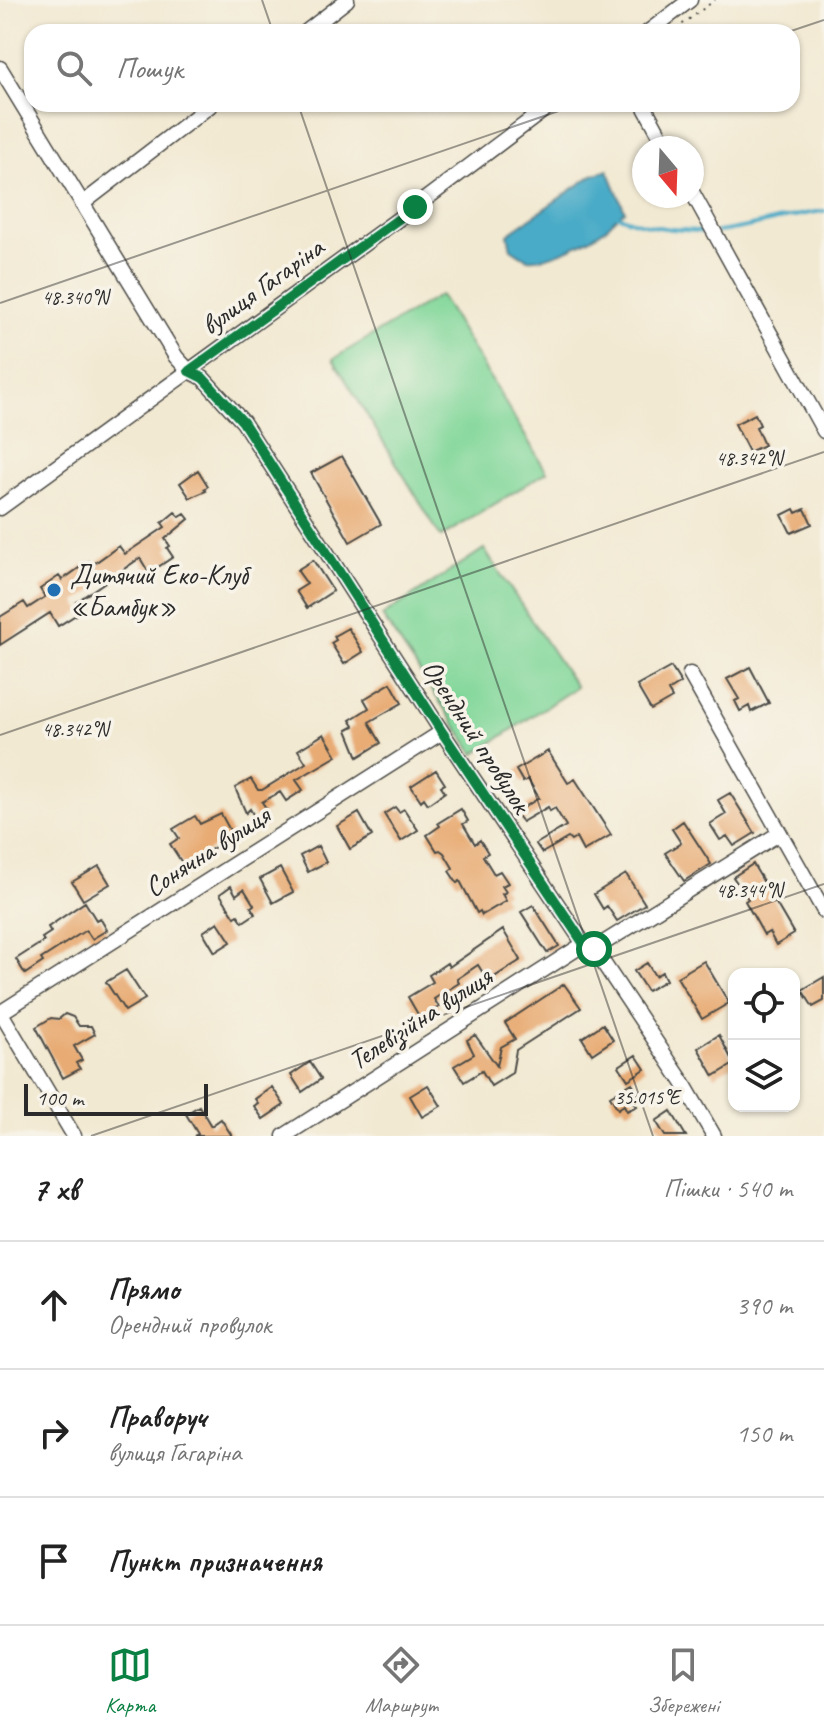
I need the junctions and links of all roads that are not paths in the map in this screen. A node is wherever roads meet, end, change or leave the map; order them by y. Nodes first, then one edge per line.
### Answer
1 (347, 0) edge
2 (690, 0) edge
3 (316, 24) edge
4 (658, 24) edge
5 (0, 68) edge
6 (24, 108) edge
7 (27, 112) edge
8 (202, 112) edge
9 (541, 112) edge
10 (647, 112) edge
11 (660, 136) edge
12 (82, 204) junction
13 (701, 208) edge
14 (189, 371) junction
15 (824, 431) edge
16 (0, 508) edge
17 (690, 674) dead end
18 (442, 732) junction
19 (780, 833) junction
20 (824, 911) edge
21 (589, 947) junction
22 (1, 1013) edge
23 (74, 1136) edge
24 (284, 1136) edge
25 (714, 1136) edge

1 - 3 street
2 - 4 street
5 - 6 street, Орендний провулок
7 - 12 street, Орендний провулок
8 - 12 street
9 - 14 street, вулиця Гагаріна
10 - 11 street
12 - 14 street, Орендний провулок
13 - 15 street
14 - 16 street, вулиця Гагаріна
14 - 18 street, Орендний провулок
17 - 19 street
18 - 21 street, Орендний провулок
18 - 22 street, Сонячна вулиця
19 - 20 street
19 - 21 street, Телевізійна вулиця
21 - 24 street, Телевізійна вулиця
21 - 25 street, Орендний провулок
22 - 23 street

